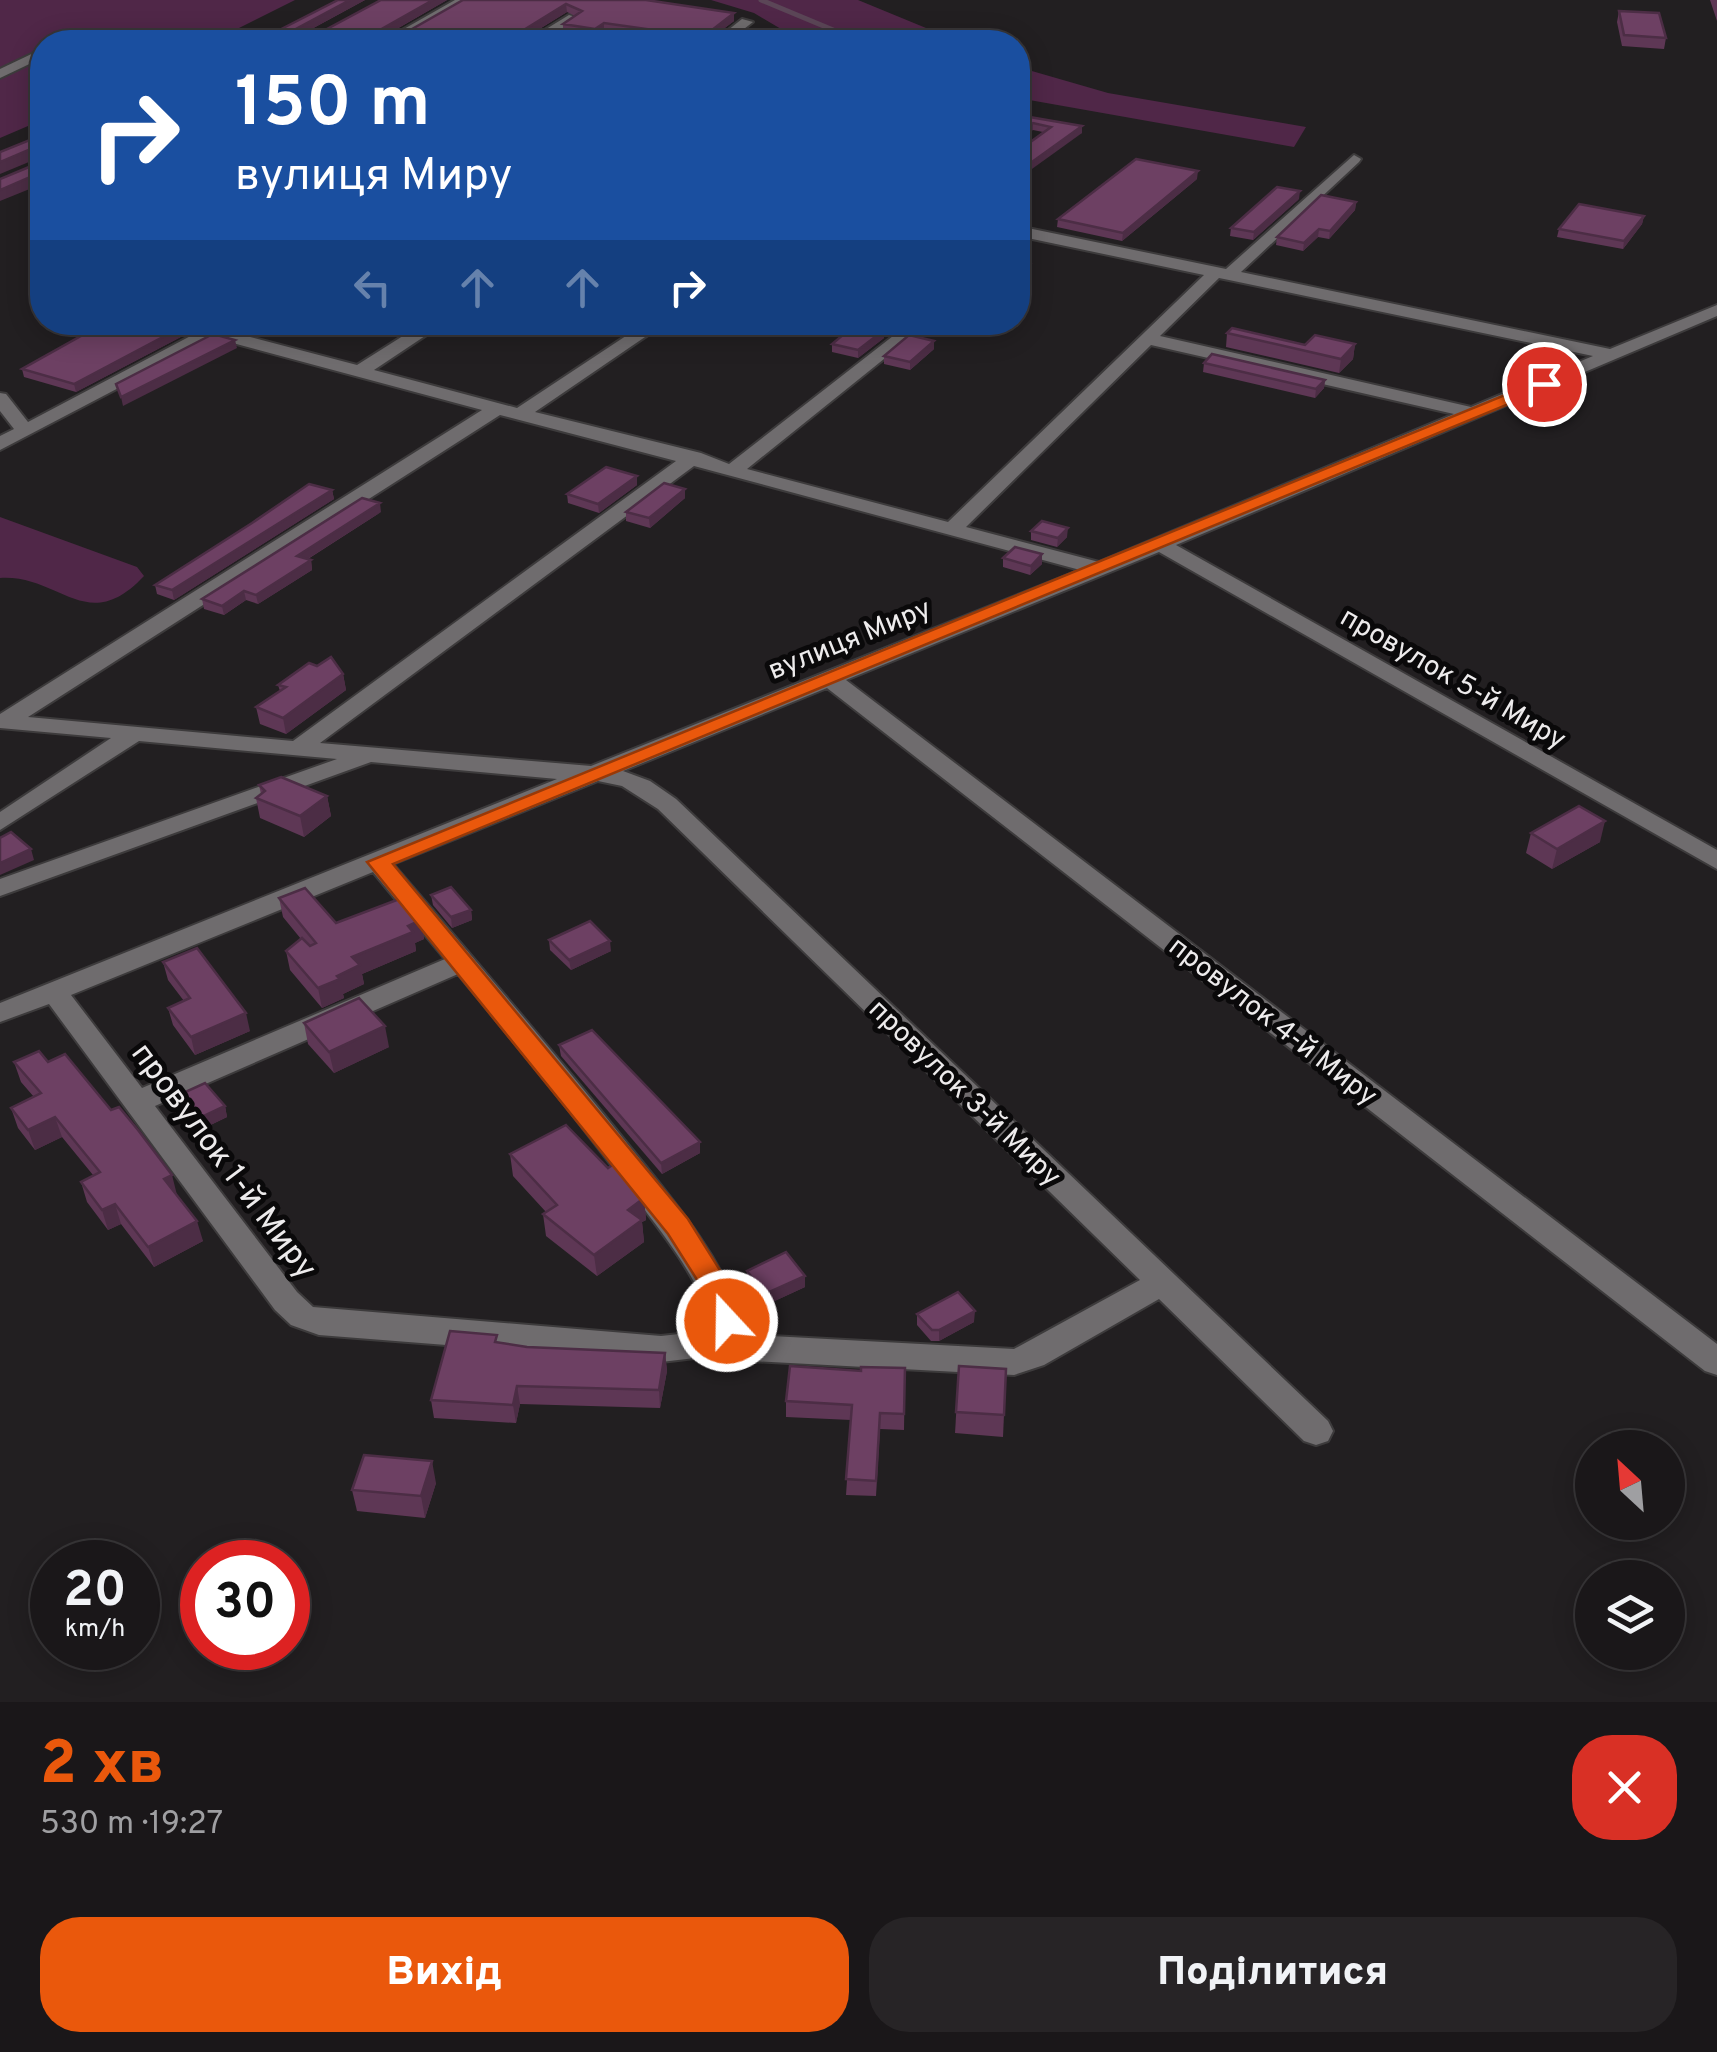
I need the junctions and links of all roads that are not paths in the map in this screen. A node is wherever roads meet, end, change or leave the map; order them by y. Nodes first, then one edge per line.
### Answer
1 (464, 0) edge
2 (573, 18) edge
3 (747, 22) dead end
4 (410, 30) edge
5 (552, 30) edge
6 (736, 30) edge
7 (30, 60) edge
8 (0, 74) edge
9 (1354, 159) dead end
10 (1030, 234) edge
11 (1222, 274) junction
12 (1717, 310) edge
13 (206, 335) edge
14 (247, 335) edge
15 (417, 335) edge
16 (639, 335) edge
17 (905, 335) edge
18 (1148, 338) junction
19 (1614, 355) junction
20 (360, 370) junction
21 (0, 398) edge
22 (500, 406) junction
23 (522, 412) junction
24 (1475, 412) junction
25 (25, 431) junction
26 (0, 444) edge
27 (694, 457) junction
28 (736, 468) junction
29 (955, 526) junction
30 (1160, 544) junction
31 (1101, 569) junction
32 (830, 678) junction
33 (3, 721) edge
34 (136, 732) junction
35 (300, 748) junction
36 (372, 754) junction
37 (604, 770) junction
38 (0, 823) edge
39 (1717, 861) edge
40 (378, 862) junction
41 (0, 888) edge
42 (460, 962) junction
43 (54, 992) junction
44 (0, 1013) edge
45 (136, 1102) junction
46 (1162, 1282) junction
47 (696, 1345) junction
48 (1717, 1362) edge
49 (1316, 1431) dead end

1 - 4 street
2 - 5 street
3 - 6 street
7 - 8 street
9 - 11 street
10 - 11 street
11 - 18 street
11 - 19 street
12 - 19 street, вулиця Миру
13 - 25 street
14 - 20 street
15 - 20 street
16 - 23 street
17 - 28 street
18 - 24 street
18 - 29 street
19 - 24 street, вулиця Миру
20 - 22 street
21 - 25 street
22 - 23 street
22 - 33 street
23 - 27 street
24 - 30 street, вулиця Миру
25 - 26 street
27 - 28 street
27 - 35 street
28 - 29 street
29 - 31 street
30 - 31 street, вулиця Миру
30 - 39 street, провулок 5-й Миру
31 - 32 street, вулиця Миру
32 - 37 street, вулиця Миру
32 - 48 street, провулок 4-й Миру
33 - 34 street
34 - 35 street
34 - 38 street
35 - 36 street
36 - 37 street
36 - 41 street
37 - 40 street, вулиця Миру
37 - 46 street, провулок 3-й Миру
40 - 42 street
40 - 43 street, вулиця Миру
42 - 45 street
42 - 47 street
43 - 44 street, вулиця Миру
43 - 45 street, провулок 1-й Миру
45 - 47 street, провулок 1-й Миру
46 - 47 street, провулок 1-й Миру
46 - 49 street, провулок 3-й Миру

